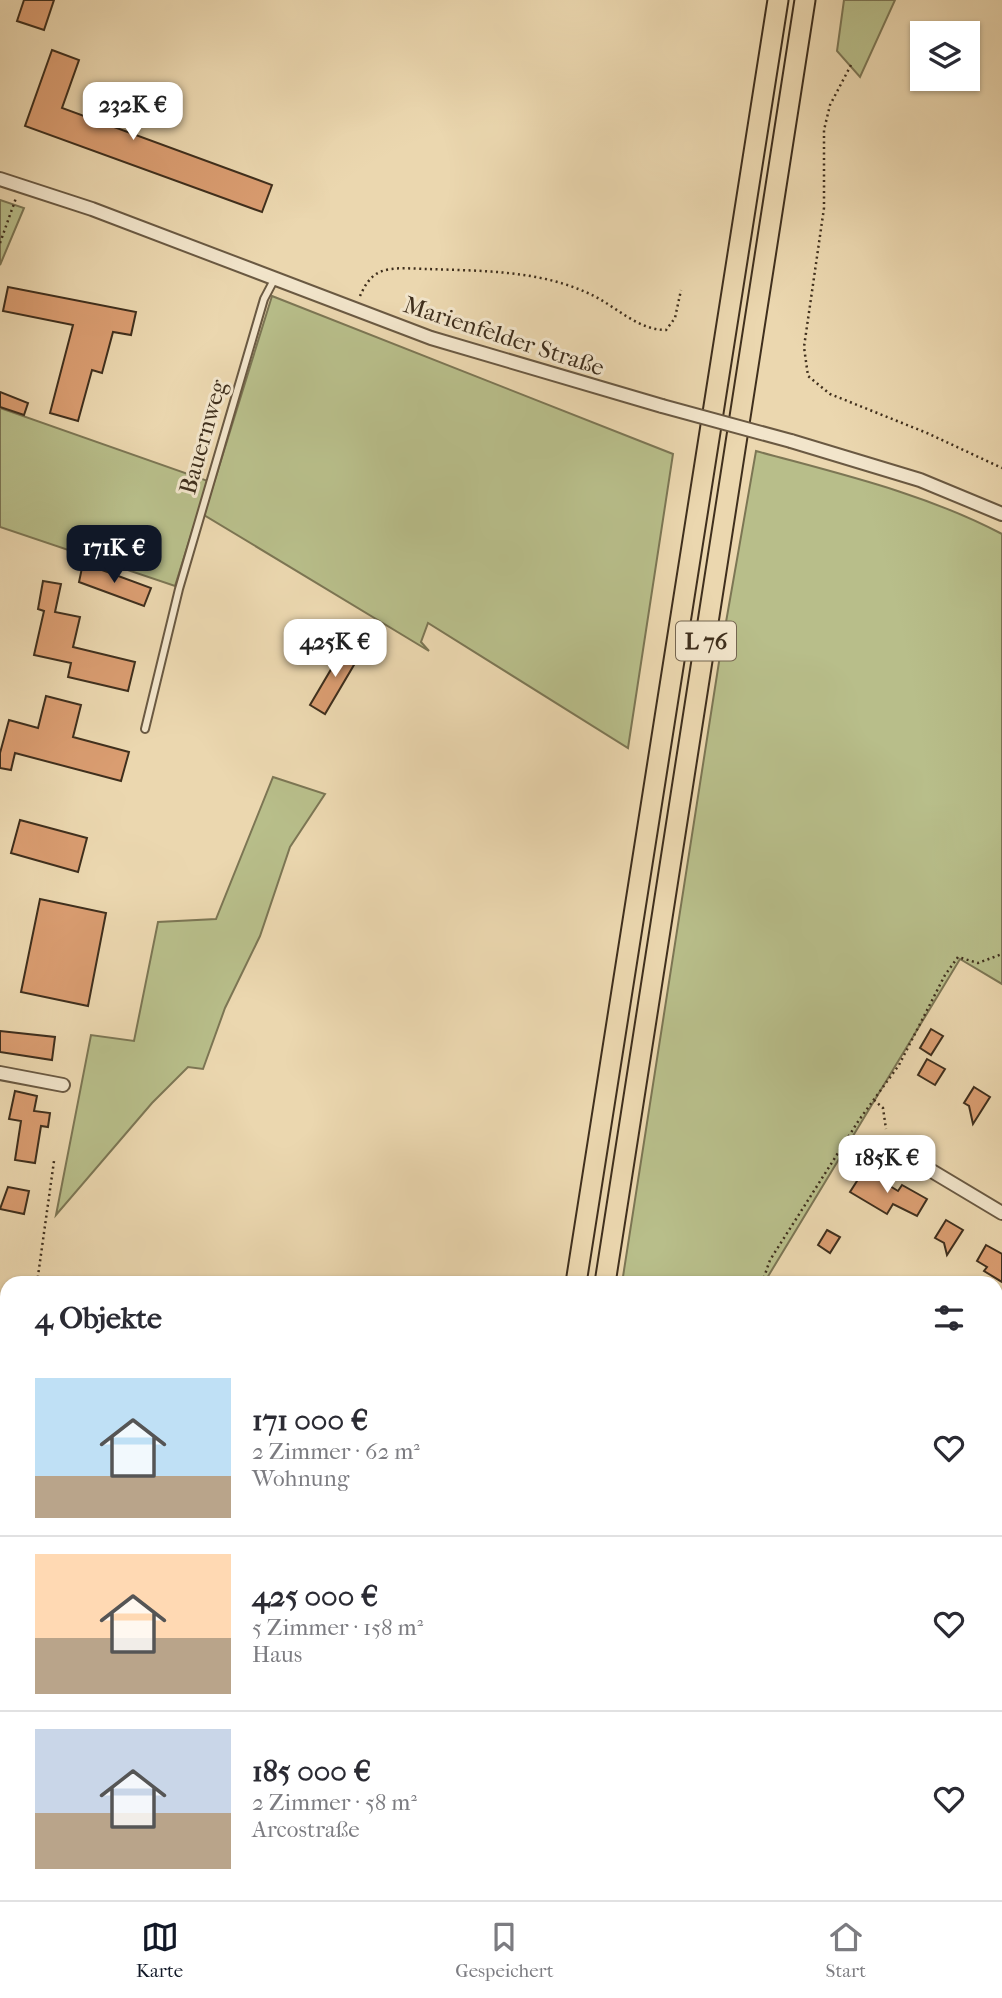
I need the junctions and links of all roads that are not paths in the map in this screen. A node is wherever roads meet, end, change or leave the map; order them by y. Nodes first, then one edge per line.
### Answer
1 (778, 0) edge
2 (805, 0) edge
3 (0, 179) edge
4 (274, 279) junction
5 (1002, 514) edge
6 (145, 729) dead end
7 (0, 1073) edge
8 (63, 1085) dead end
9 (886, 1143) road end
10 (1002, 1213) edge
11 (577, 1276) edge
12 (606, 1276) edge

1 - 11 main road, L 76
2 - 12 main road, L 76
3 - 4 street, Marienfelder Straße
4 - 5 street, Marienfelder Straße, bridge
4 - 6 lane, Bauernweg
7 - 8 street
9 - 10 street

